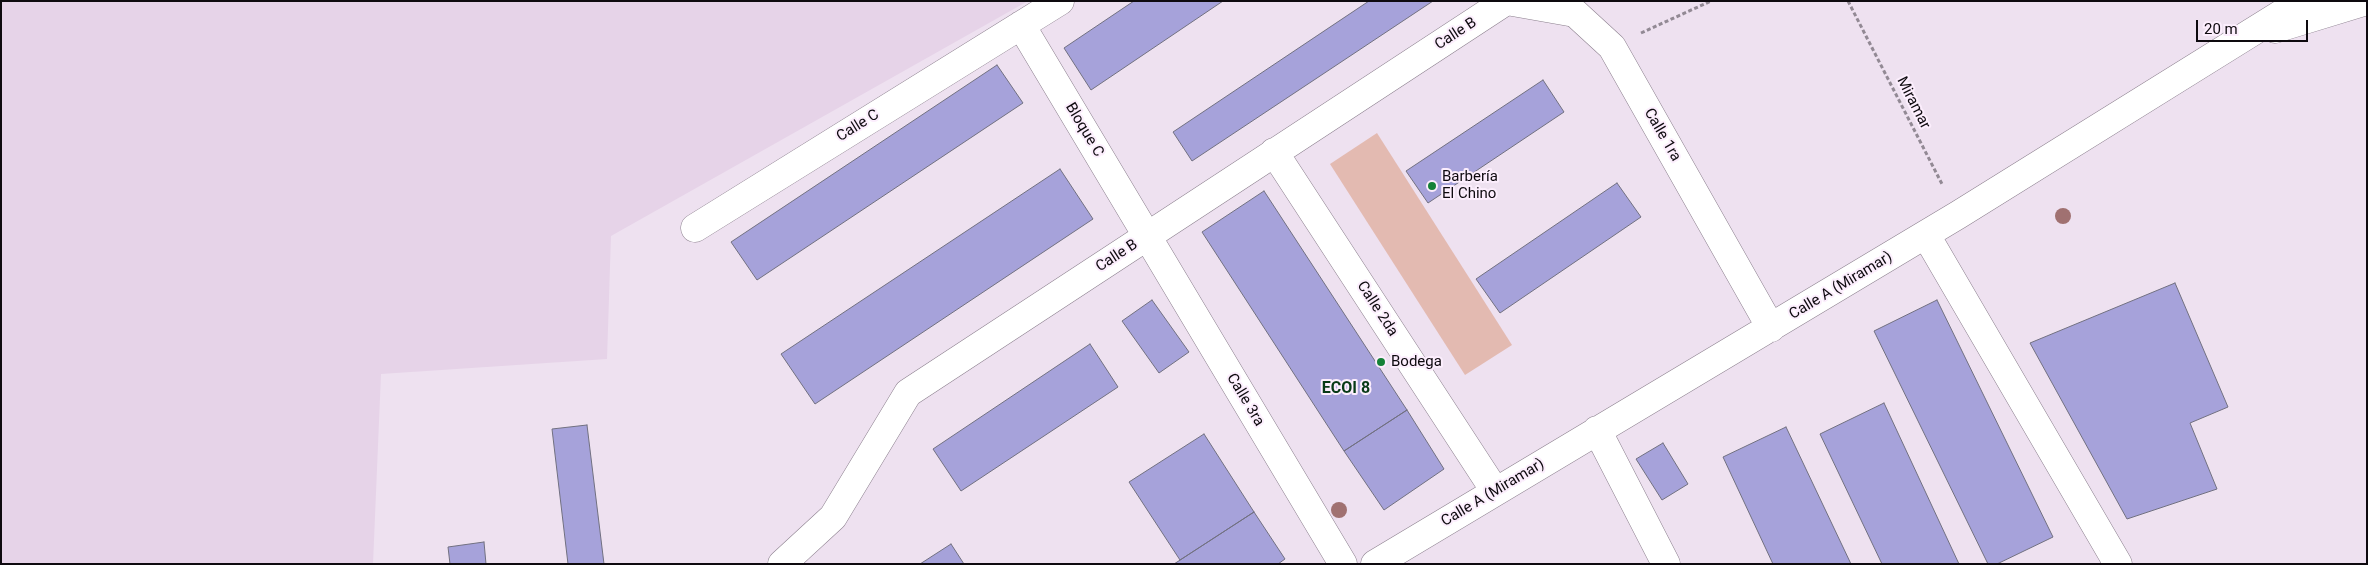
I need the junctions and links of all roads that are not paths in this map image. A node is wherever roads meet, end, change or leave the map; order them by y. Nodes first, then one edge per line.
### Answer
1 (1060, 1) edge
2 (1507, 1) edge
3 (2302, 1) edge
4 (2367, 1) edge
5 (1021, 25) junction
6 (2240, 40) junction
7 (1274, 152) junction
8 (695, 228) dead end
9 (1926, 235) junction
10 (1147, 236) junction
11 (1771, 328) junction
12 (1597, 430) junction
13 (1495, 491) junction
14 (782, 564) edge
15 (1343, 564) edge
16 (1375, 564) edge
17 (1666, 564) edge
18 (2118, 564) edge

1 - 5 street, Calle C
2 - 7 street, Calle B
2 - 11 street, Calle 1ra
3 - 6 street, Calle A (Miramar)
4 - 6 street
5 - 8 street, Calle C
5 - 10 street, Bloque C
6 - 9 street, Calle A (Miramar)
7 - 10 street, Calle B
7 - 13 street, Calle 2da
9 - 11 street, Calle A (Miramar)
9 - 18 street
10 - 14 street, Calle B
10 - 15 street, Calle 3ra
11 - 12 street, Calle A (Miramar)
12 - 13 street, Calle A (Miramar)
12 - 17 street
13 - 16 street, Calle A (Miramar)

